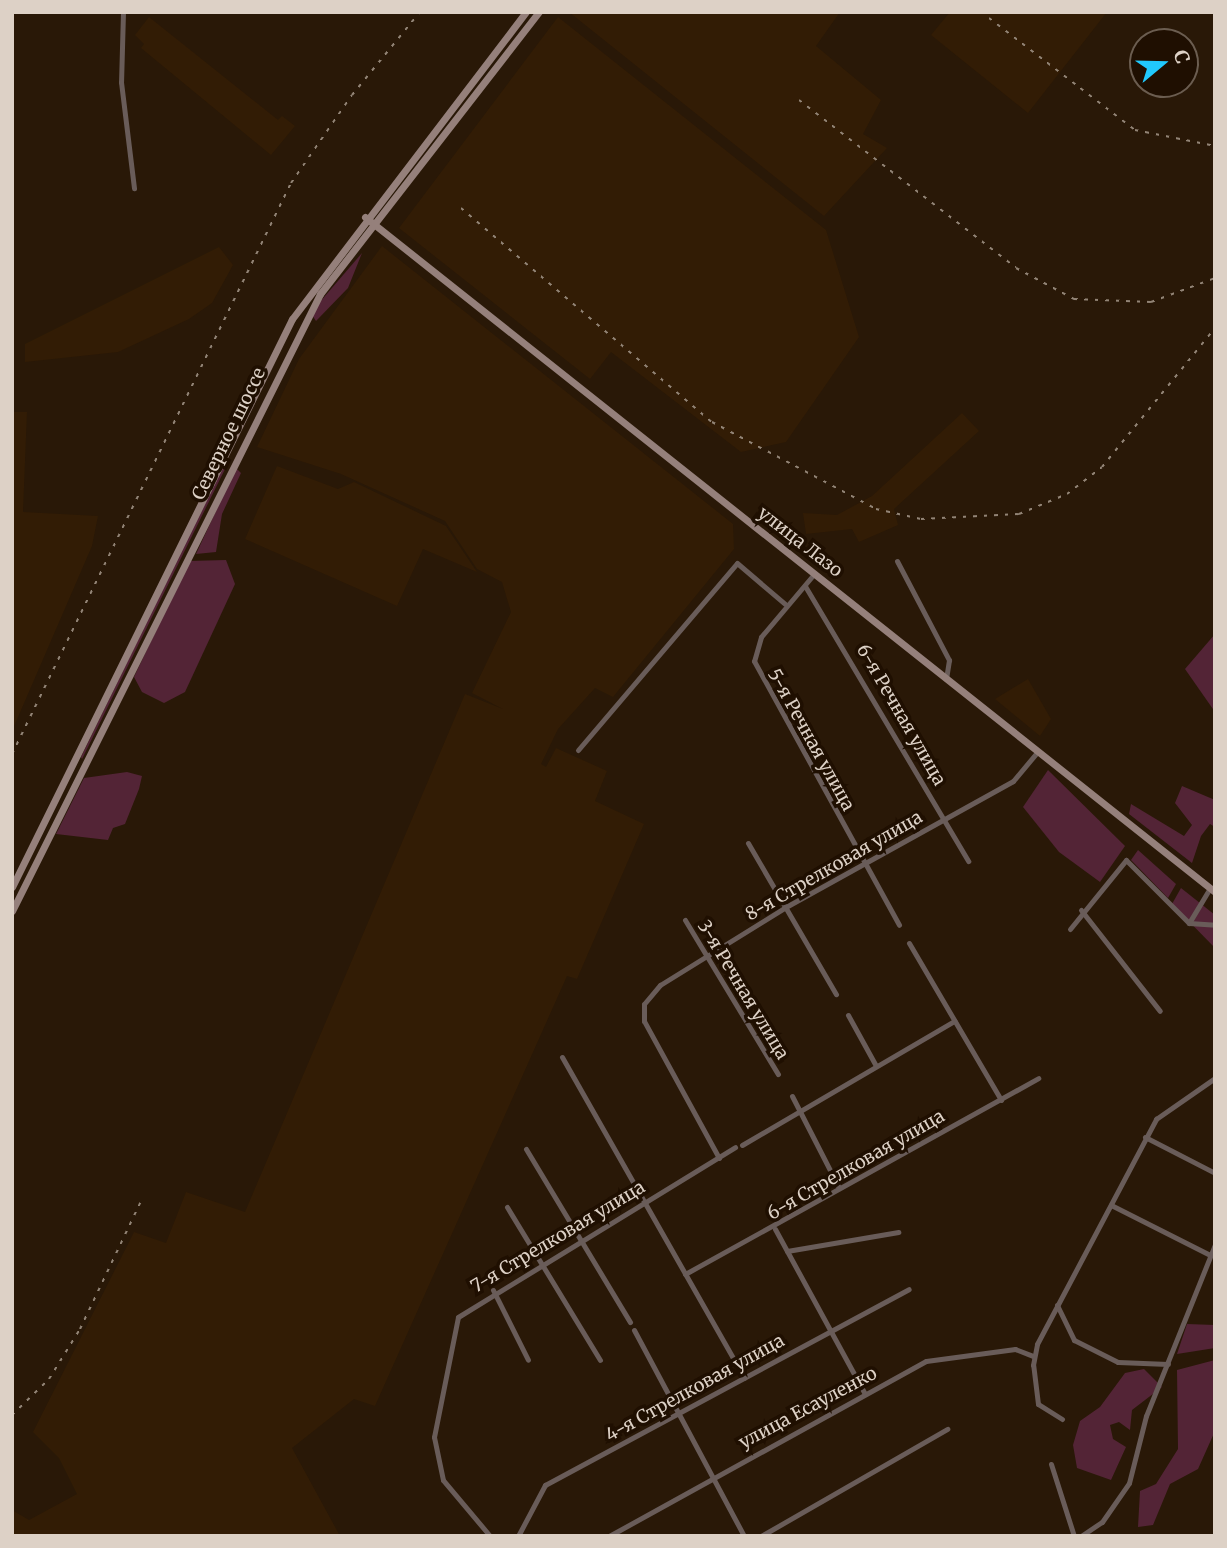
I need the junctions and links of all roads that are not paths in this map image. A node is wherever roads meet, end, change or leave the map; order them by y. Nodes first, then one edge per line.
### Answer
1 (122, 12) edge
2 (526, 12) edge
3 (539, 12) edge
4 (513, 28) junction
5 (521, 34) junction
6 (426, 140) junction
7 (433, 146) junction
8 (134, 188) dead end
9 (365, 217) junction
10 (372, 223) junction
11 (351, 235) junction
12 (358, 241) junction
13 (276, 349) junction
14 (286, 354) junction
15 (223, 454) junction
16 (234, 459) junction
17 (897, 561) dead end
18 (814, 574) junction
19 (806, 586) junction
20 (785, 604) junction
21 (946, 679) junction
22 (578, 750) dead end
23 (1038, 751) junction
24 (75, 761) junction
25 (84, 766) junction
26 (945, 819) junction
27 (748, 843) dead end
28 (968, 861) dead end
29 (864, 864) junction
30 (12, 887) edge
31 (1212, 890) edge
32 (784, 908) junction
33 (1081, 910) junction
34 (12, 911) edge
35 (685, 920) dead end
36 (1189, 923) junction
37 (899, 925) dead end
38 (1215, 925) edge
39 (1070, 929) dead end
40 (909, 943) dead end
41 (706, 957) junction
42 (836, 994) dead end
43 (1160, 1011) dead end
44 (848, 1015) dead end
45 (954, 1021) junction
46 (562, 1057) dead end
47 (876, 1066) junction
48 (778, 1074) dead end
49 (1038, 1078) dead end
50 (1215, 1078) edge
51 (792, 1096) dead end
52 (1001, 1100) junction
53 (796, 1112) junction
54 (1145, 1137) junction
55 (742, 1145) dead end
56 (735, 1147) dead end
57 (526, 1149) dead end
58 (719, 1157) junction
59 (1215, 1173) edge
60 (839, 1188) junction
61 (643, 1202) junction
62 (1111, 1205) junction
63 (507, 1207) dead end
64 (775, 1228) junction
65 (898, 1232) dead end
66 (579, 1239) junction
67 (1215, 1244) edge
68 (787, 1251) junction
69 (1210, 1255) junction
70 (541, 1263) junction
71 (685, 1274) junction
72 (909, 1289) dead end
73 (493, 1290) junction
74 (1057, 1305) junction
75 (630, 1322) dead end
76 (634, 1330) dead end
77 (830, 1331) junction
78 (1033, 1356) junction
79 (528, 1360) dead end
80 (600, 1360) dead end
81 (1168, 1364) junction
82 (744, 1378) junction
83 (865, 1394) junction
84 (674, 1415) junction
85 (1062, 1419) dead end
86 (947, 1429) dead end
87 (1051, 1464) dead end
88 (711, 1477) junction
89 (490, 1536) edge
90 (518, 1536) edge
91 (609, 1536) edge
92 (744, 1536) edge
93 (761, 1536) edge
94 (1073, 1536) edge
95 (1081, 1536) edge

1 - 8 street
2 - 4 main road, Северное шоссе
3 - 5 main road, Северное шоссе
4 - 5 main road
4 - 6 main road, Северное шоссе
5 - 7 main road, Северное шоссе
6 - 7 main road
6 - 9 main road, Северное шоссе
7 - 10 main road, Северное шоссе
9 - 10 main road, улица Лазо
9 - 11 main road, Северное шоссе
10 - 12 main road, Северное шоссе
10 - 18 main road, улица Лазо
11 - 12 main road
11 - 13 main road, Северное шоссе
12 - 14 main road, Северное шоссе
13 - 14 main road
13 - 15 main road, Северное шоссе
14 - 16 main road, Северное шоссе
15 - 16 main road
15 - 24 main road, Северное шоссе
16 - 25 main road, Северное шоссе
17 - 21 street
18 - 19 street, 5-я Речная улица
18 - 21 main road, улица Лазо
19 - 20 street, 5-я Речная улица
19 - 26 street, 6-я Речная улица
20 - 22 street
20 - 29 street, 5-я Речная улица
21 - 23 main road, улица Лазо
23 - 26 street, 8-я Стрелковая улица
23 - 31 main road, улица Лазо
24 - 25 main road
24 - 30 main road, Северное шоссе
25 - 34 main road, Северное шоссе
26 - 28 street, 6-я Речная улица
26 - 29 street, 8-я Стрелковая улица
27 - 32 street
29 - 32 street, 8-я Стрелковая улица
29 - 37 street, 5-я Речная улица
31 - 36 street
32 - 41 street, 8-я Стрелковая улица
32 - 42 street
33 - 36 street
33 - 39 street
33 - 43 street
35 - 41 street, 3-я Речная улица
36 - 38 street
40 - 45 street
41 - 48 street, 3-я Речная улица
41 - 58 street, 8-я Стрелковая улица
44 - 47 street
45 - 47 street
45 - 52 street
46 - 61 street
47 - 53 street
49 - 52 street, 6-я Стрелковая улица
50 - 54 street
51 - 53 street
52 - 60 street, 6-я Стрелковая улица
53 - 55 street
53 - 60 street
54 - 59 street
54 - 62 street
56 - 58 street, 7-я Стрелковая улица
57 - 66 street
58 - 61 street, 7-я Стрелковая улица
60 - 64 street, 6-я Стрелковая улица
61 - 66 street, 7-я Стрелковая улица
61 - 71 street
62 - 69 street
62 - 74 street
63 - 70 street
64 - 68 street
64 - 71 street, 6-я Стрелковая улица
65 - 68 street
66 - 70 street, 7-я Стрелковая улица
66 - 75 street
67 - 69 street
68 - 77 street
69 - 81 street
70 - 73 street, 7-я Стрелковая улица
70 - 80 street
71 - 82 street
72 - 77 street, 4-я Стрелковая улица
73 - 79 street
73 - 89 street, 7-я Стрелковая улица
74 - 78 street
74 - 81 street
76 - 84 street
77 - 82 street, 4-я Стрелковая улица
77 - 83 street
78 - 83 street, улица Есауленко
78 - 85 street
81 - 95 street
82 - 84 street, 4-я Стрелковая улица
83 - 88 street, улица Есауленко
84 - 88 street
84 - 90 street, 4-я Стрелковая улица
86 - 93 street
87 - 94 street
88 - 91 street, улица Есауленко
88 - 92 street

